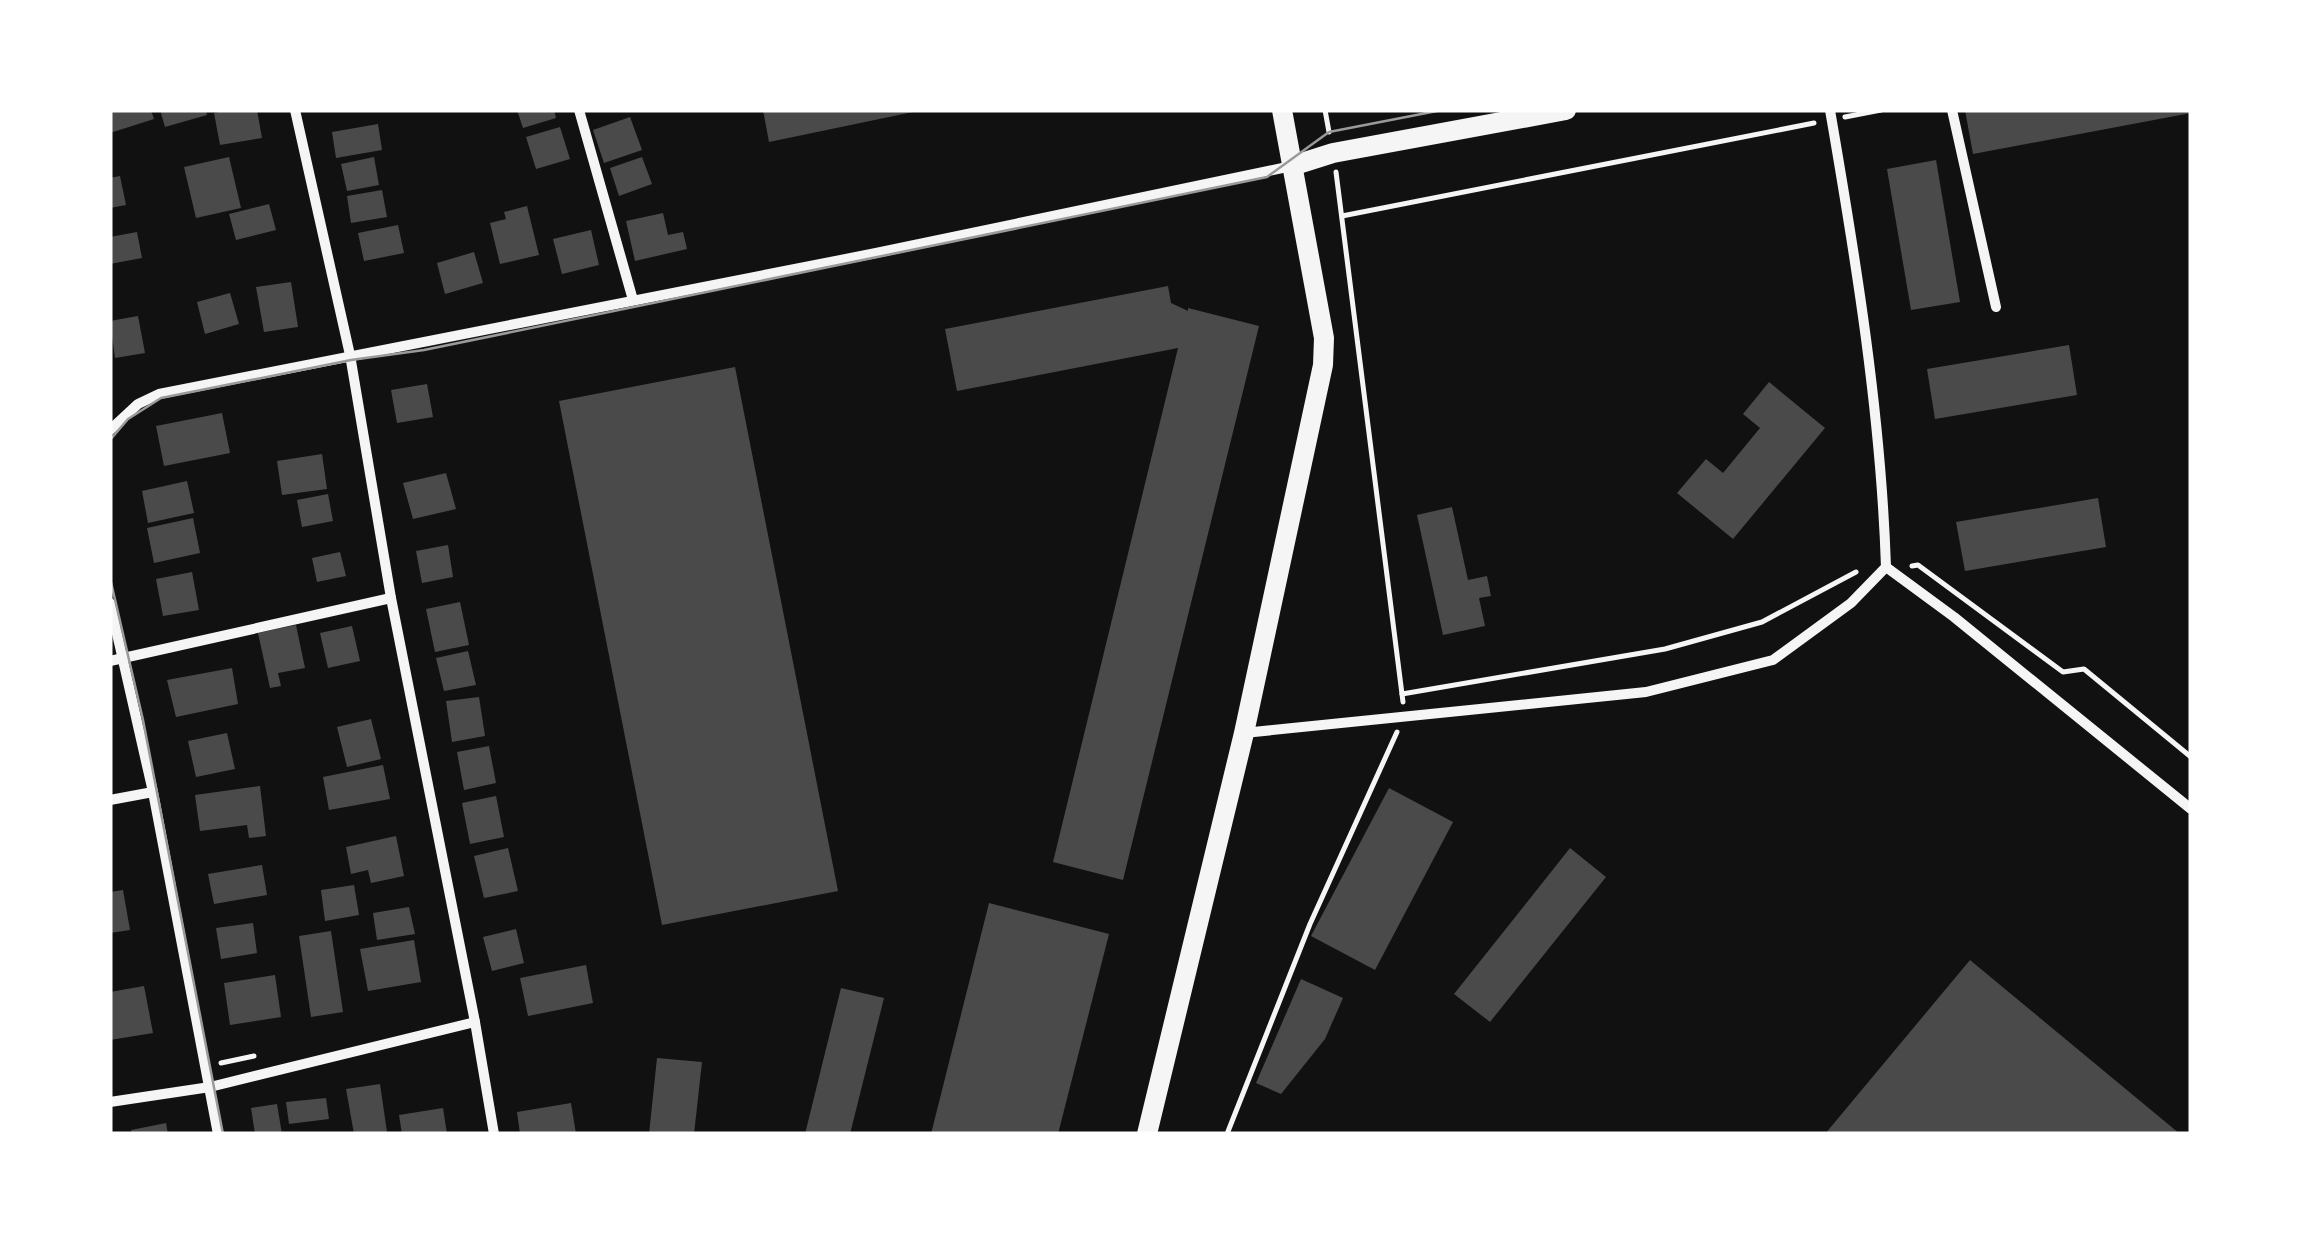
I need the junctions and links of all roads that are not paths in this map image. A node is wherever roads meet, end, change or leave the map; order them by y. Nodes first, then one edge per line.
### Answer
1 (295, 110) edge
2 (578, 110) edge
3 (1566, 110) edge
4 (1952, 110) edge
5 (1286, 111) edge
6 (1831, 115) edge
7 (1292, 166) junction
8 (633, 300) junction
9 (1996, 307) dead end
10 (350, 355) junction
11 (110, 430) edge
12 (1886, 567) junction
13 (391, 598) junction
14 (110, 603) edge
15 (116, 660) edge
16 (1244, 732) junction
17 (152, 792) junction
18 (110, 800) edge
19 (2191, 809) edge
20 (475, 1022) junction
21 (210, 1086) junction
22 (110, 1102) edge
23 (218, 1134) edge
24 (494, 1134) edge
25 (1147, 1134) edge

1 - 10 street
2 - 8 street
3 - 7 main road
4 - 9 street
5 - 7 main road
6 - 12 street
7 - 8 street
7 - 16 main road
8 - 10 street
10 - 11 street
10 - 13 street
12 - 16 street
12 - 19 street
13 - 15 street
13 - 20 street
14 - 15 street
15 - 17 street
16 - 25 main road
17 - 18 street
17 - 21 street
20 - 21 street
20 - 24 street
21 - 22 street
21 - 23 street

